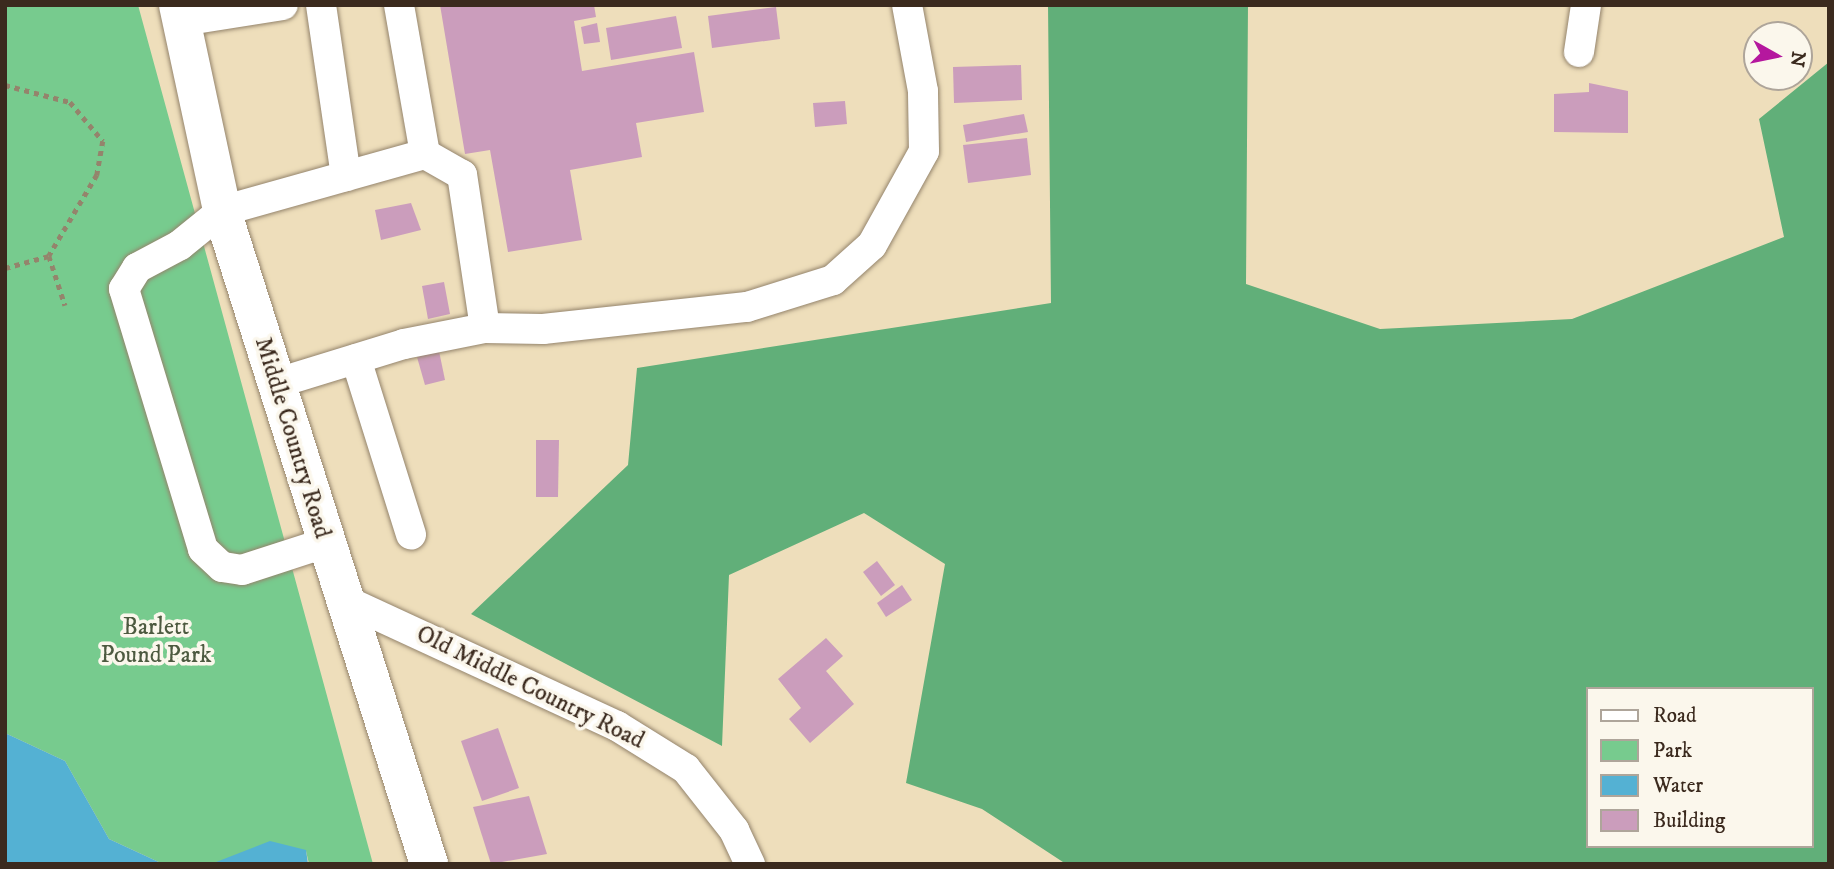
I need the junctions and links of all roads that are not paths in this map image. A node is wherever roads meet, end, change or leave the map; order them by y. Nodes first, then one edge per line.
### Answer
1 (283, 5) edge
2 (321, 5) edge
3 (399, 5) edge
4 (907, 5) edge
5 (1586, 5) edge
6 (179, 13) edge
7 (1579, 52) dead end
8 (425, 154) junction
9 (346, 176) junction
10 (222, 211) junction
11 (485, 328) junction
12 (356, 359) junction
13 (274, 384) junction
14 (411, 535) dead end
15 (325, 543) junction
16 (342, 599) junction
17 (429, 864) edge
18 (750, 864) edge

1 - 6 street
2 - 9 street
3 - 8 street
4 - 11 street
5 - 7 street
6 - 10 main road, Middle Country Road
8 - 9 street
8 - 11 street
9 - 10 street
10 - 13 main road, Middle Country Road
10 - 15 street
11 - 12 street
12 - 13 street
12 - 14 street
13 - 15 main road, Middle Country Road
15 - 16 main road, Middle Country Road
16 - 17 main road, Middle Country Road
16 - 18 street, Old Middle Country Road

